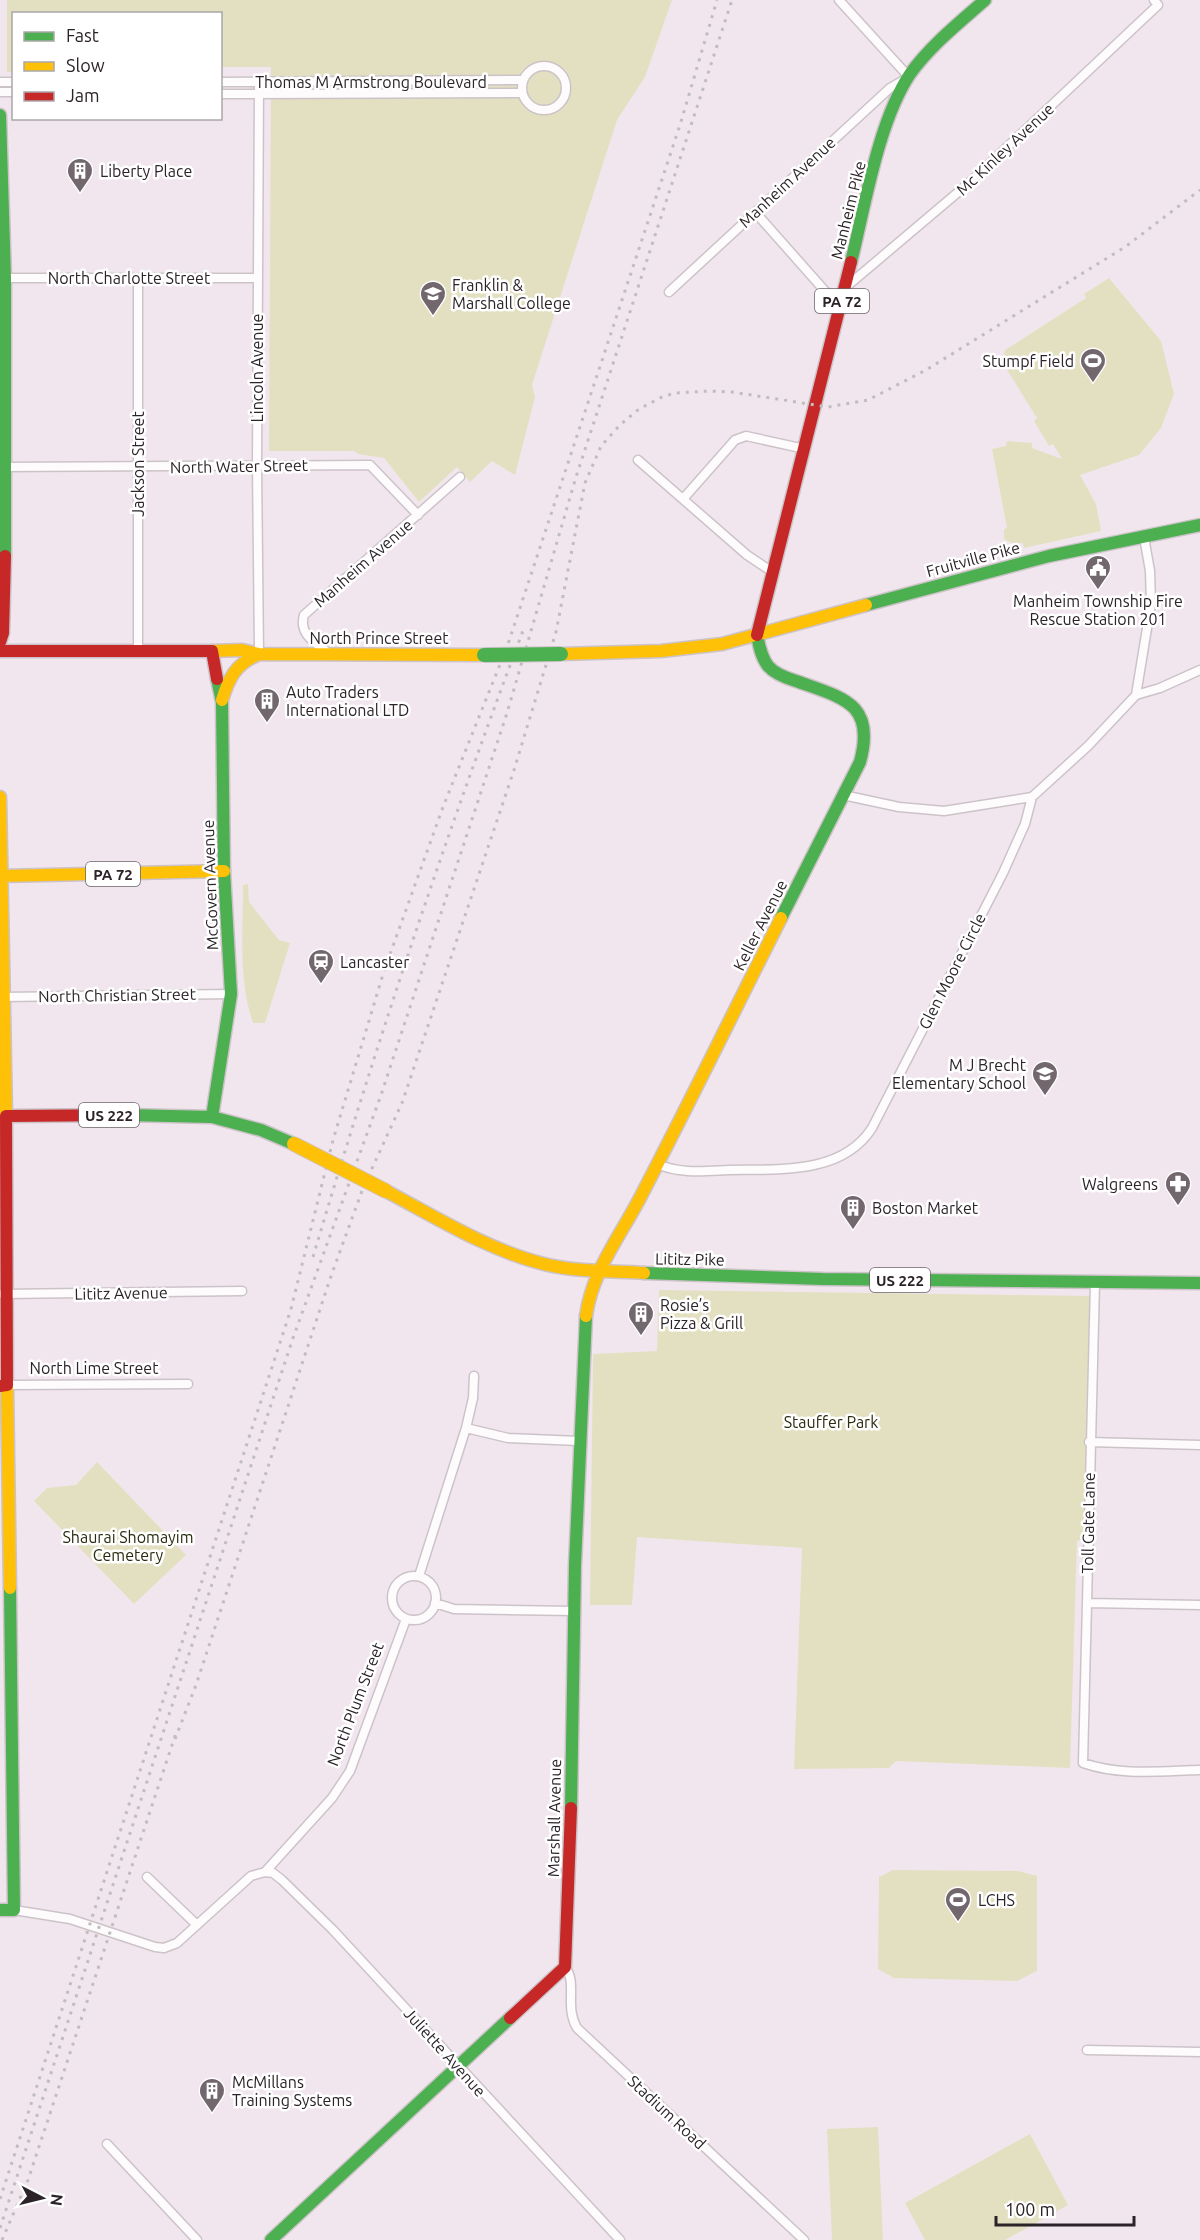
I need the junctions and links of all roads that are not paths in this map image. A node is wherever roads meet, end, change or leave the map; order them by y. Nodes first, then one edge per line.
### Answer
1 (839, 0) edge
2 (985, 0) edge
3 (1156, 2) edge
4 (909, 77) junction
5 (522, 80) junction
6 (222, 82) edge
7 (259, 82) junction
8 (522, 93) junction
9 (222, 94) edge
10 (259, 94) junction
11 (0, 115) edge
12 (755, 212) junction
13 (3, 278) edge
14 (138, 278) junction
15 (258, 278) junction
16 (845, 288) junction
17 (669, 292) dead end
18 (840, 308) junction
19 (805, 449) junction
20 (638, 460) dead end
21 (256, 465) junction
22 (2, 467) edge
23 (137, 467) junction
24 (460, 477) dead end
25 (683, 499) junction
26 (418, 515) junction
27 (1200, 525) edge
28 (1144, 537) junction
29 (774, 573) junction
30 (757, 635) junction
31 (0, 642) edge
32 (138, 650) junction
33 (0, 651) edge
34 (212, 651) junction
35 (258, 654) junction
36 (331, 654) junction
37 (1200, 670) edge
38 (1136, 695) junction
39 (222, 702) junction
40 (843, 795) junction
41 (0, 796) edge
42 (1032, 797) junction
43 (224, 871) junction
44 (1, 876) edge
45 (231, 994) junction
46 (3, 997) junction
47 (3, 1116) edge
48 (212, 1118) junction
49 (657, 1164) junction
50 (599, 1271) junction
51 (1095, 1283) junction
52 (1200, 1283) edge
53 (242, 1291) dead end
54 (3, 1294) edge
55 (474, 1376) dead end
56 (188, 1384) dead end
57 (4, 1385) edge
58 (466, 1428) junction
59 (579, 1441) junction
60 (1089, 1442) junction
61 (1200, 1445) edge
62 (419, 1576) junction
63 (435, 1603) junction
64 (1087, 1603) junction
65 (1200, 1605) edge
66 (574, 1611) junction
67 (406, 1618) junction
68 (6, 1654) edge
69 (1200, 1770) edge
70 (265, 1872) junction
71 (147, 1877) dead end
72 (14, 1910) junction
73 (0, 1911) edge
74 (197, 1925) junction
75 (564, 1967) junction
76 (1087, 2050) dead end
77 (1200, 2052) edge
78 (457, 2067) junction
79 (107, 2144) dead end
80 (197, 2240) edge
81 (271, 2240) edge
82 (620, 2240) edge
83 (804, 2240) edge

1 - 4 street
2 - 4 main road, Manheim Pike / PA 72
3 - 16 street, Mc Kinley Avenue
4 - 12 street, Manheim Avenue
4 - 16 main road, Manheim Pike / PA 72
5 - 7 street, Thomas M Armstrong Boulevard
5 - 8 street
5 - 8 street, Thomas M Armstrong Boulevard
6 - 7 street, Thomas M Armstrong Boulevard
7 - 10 street, Lincoln Avenue
8 - 10 street, Thomas M Armstrong Boulevard
9 - 10 street, Thomas M Armstrong Boulevard
10 - 15 street, Lincoln Avenue
11 - 13 main road
12 - 17 street, Manheim Avenue
12 - 18 street
13 - 14 street, North Charlotte Street
13 - 22 main road
14 - 15 street, North Charlotte Street
14 - 23 street, Jackson Street
15 - 21 street, Lincoln Avenue
16 - 18 main road, Manheim Pike / PA 72
18 - 19 main road, Manheim Pike / PA 72
19 - 25 street
19 - 29 main road, Manheim Pike / PA 72
20 - 25 street
21 - 23 street, North Water Street
21 - 26 street, North Water Street
21 - 35 street, Lincoln Avenue
22 - 23 street, North Water Street
22 - 31 main road
23 - 32 street, Jackson Street
24 - 26 street, Manheim Avenue
25 - 29 street
26 - 36 street, Manheim Avenue
27 - 28 main road, Fruitville Pike
28 - 30 main road, Fruitville Pike
28 - 38 street
29 - 30 main road, Manheim Pike / PA 72
30 - 36 main road, North Prince Street, bridge
30 - 40 main road, Keller Avenue
32 - 33 main road, North Prince Street
32 - 34 main road, North Prince Street
34 - 35 main road, North Prince Street
34 - 39 main road, McGovern Avenue
35 - 36 main road, North Prince Street
35 - 39 main road
37 - 38 street
38 - 42 street
39 - 43 main road, McGovern Avenue
40 - 42 street
40 - 49 main road, Keller Avenue
41 - 44 main road
42 - 49 street, Glen Moore Circle
43 - 44 main road, PA 72
43 - 45 main road, McGovern Avenue
44 - 46 main road
45 - 46 street, North Christian Street
45 - 48 main road, McGovern Avenue
46 - 47 main road
47 - 48 main road, US 222
47 - 54 main road
48 - 50 main road, Lititz Pike / US 222, bridge
49 - 50 main road, Keller Avenue
50 - 51 main road, Lititz Pike / US 222
50 - 59 main road, Marshall Avenue
51 - 52 main road, Lititz Pike / US 222
51 - 60 street, Toll Gate Lane
53 - 54 street, Lititz Avenue
54 - 57 main road
55 - 58 street
56 - 57 street, North Lime Street
57 - 68 main road
58 - 59 street
58 - 62 street
59 - 66 main road, Marshall Avenue
60 - 61 street
60 - 64 street, Toll Gate Lane
62 - 63 street
62 - 67 street
63 - 66 street
63 - 67 street
64 - 65 street
64 - 69 street, Toll Gate Lane
66 - 75 main road, Marshall Avenue
67 - 70 street, North Plum Street
68 - 72 main road
70 - 74 street, North Plum Street
70 - 78 street, Juliette Avenue
71 - 74 street
72 - 73 main road, North Plum Street
72 - 74 street, North Plum Street
75 - 78 main road
75 - 83 street, Stadium Road
76 - 77 street
78 - 81 main road
78 - 82 street, Juliette Avenue
79 - 80 street

